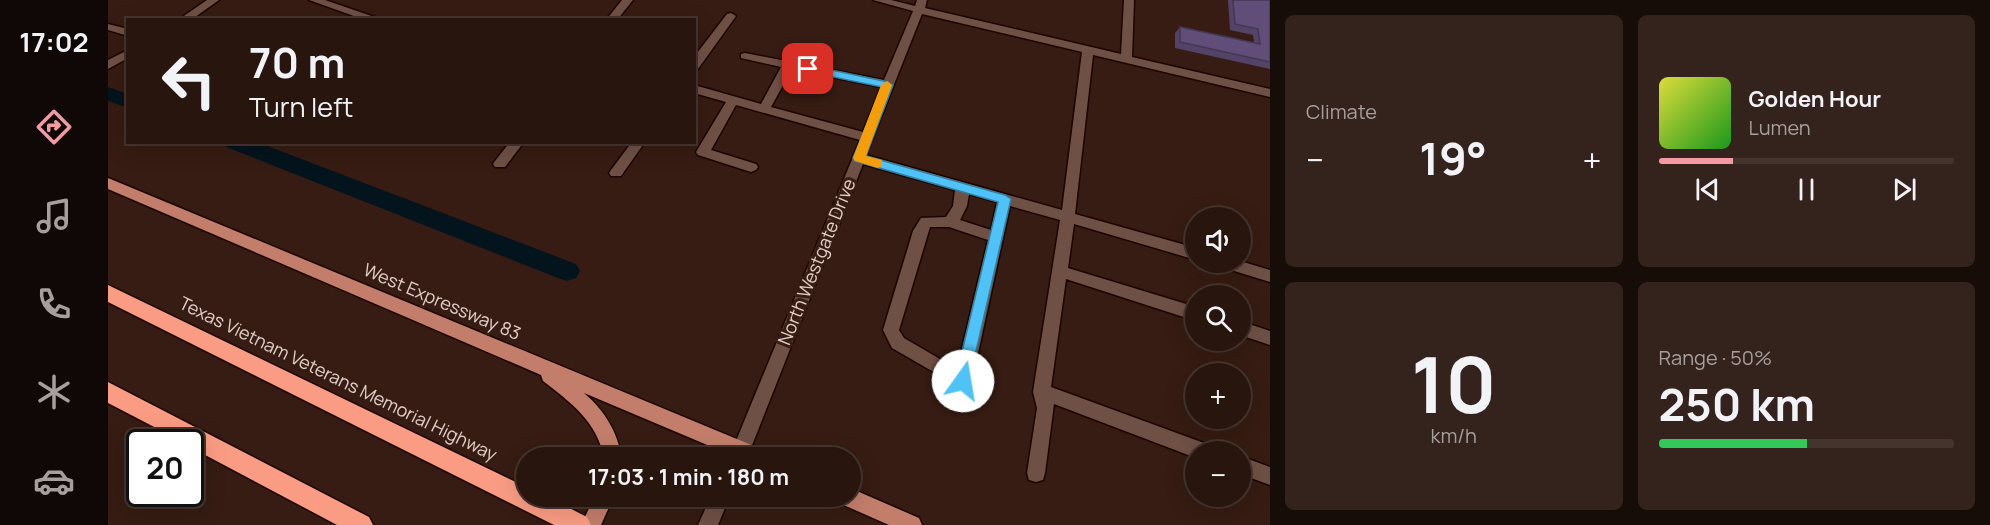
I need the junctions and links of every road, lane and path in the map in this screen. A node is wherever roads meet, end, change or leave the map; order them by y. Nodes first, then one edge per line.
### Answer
1 (214, 0) edge
2 (314, 0) edge
3 (628, 0) edge
4 (878, 0) edge
5 (1129, 0) edge
6 (921, 4) edge
7 (731, 16) dead end
8 (186, 18) edge
9 (372, 18) edge
10 (612, 18) edge
11 (108, 27) edge
12 (126, 32) edge
13 (1088, 50) junction
14 (126, 54) edge
15 (745, 56) dead end
16 (1126, 59) junction
17 (696, 63) edge
18 (788, 64) junction
19 (108, 65) edge
20 (888, 85) junction
21 (696, 90) edge
22 (1270, 93) edge
23 (733, 100) junction
24 (764, 109) junction
25 (867, 138) junction
26 (516, 144) edge
27 (638, 144) edge
28 (859, 158) junction
29 (500, 164) dead end
30 (751, 167) dead end
31 (616, 173) dead end
32 (108, 183) edge
33 (962, 187) junction
34 (1005, 199) junction
35 (1068, 217) junction
36 (949, 222) junction
37 (996, 237) junction
38 (1185, 251) edge
39 (1251, 270) edge
40 (1059, 271) junction
41 (1270, 276) edge
42 (108, 284) edge
43 (108, 293) edge
44 (1185, 311) edge
45 (1251, 332) edge
46 (194, 333) junction
47 (1270, 338) edge
48 (533, 364) junction
49 (108, 392) edge
50 (1042, 392) junction
51 (1185, 445) edge
52 (612, 447) edge
53 (726, 447) edge
54 (742, 447) edge
55 (1251, 469) edge
56 (1036, 473) dead end
57 (1270, 476) edge
58 (861, 503) edge
59 (599, 507) edge
60 (716, 507) edge
61 (361, 525) edge
62 (579, 525) edge
63 (591, 525) edge
64 (708, 525) edge
65 (912, 525) edge

1 - 8 street
2 - 9 street
3 - 10 street
4 - 6 street
5 - 16 street
6 - 13 street
6 - 20 street, North Westgate Drive
7 - 17 street
11 - 12 street
13 - 16 street
13 - 35 street
14 - 19 street
15 - 18 street
16 - 22 street
18 - 20 street
18 - 24 street
20 - 25 street, North Westgate Drive
21 - 23 street
23 - 24 street
23 - 30 street
24 - 25 street
25 - 28 street, North Westgate Drive
26 - 29 street
27 - 31 street
28 - 33 street
28 - 54 street, North Westgate Drive
32 - 48 main road, West Expressway 83
33 - 34 street
33 - 36 street
34 - 35 street
34 - 37 street
35 - 38 street
35 - 40 street
36 - 37 street
36 - 37 street
39 - 41 street
40 - 44 street
40 - 50 street
42 - 46 highway
43 - 46 highway, Texas Vietnam Veterans Memorial Highway
45 - 47 street
46 - 62 highway, Texas Vietnam Veterans Memorial Highway
48 - 52 main road
48 - 53 main road, West Expressway 83
49 - 61 highway
50 - 51 street
50 - 56 street
55 - 57 street
58 - 65 main road
59 - 63 main road
60 - 64 street

